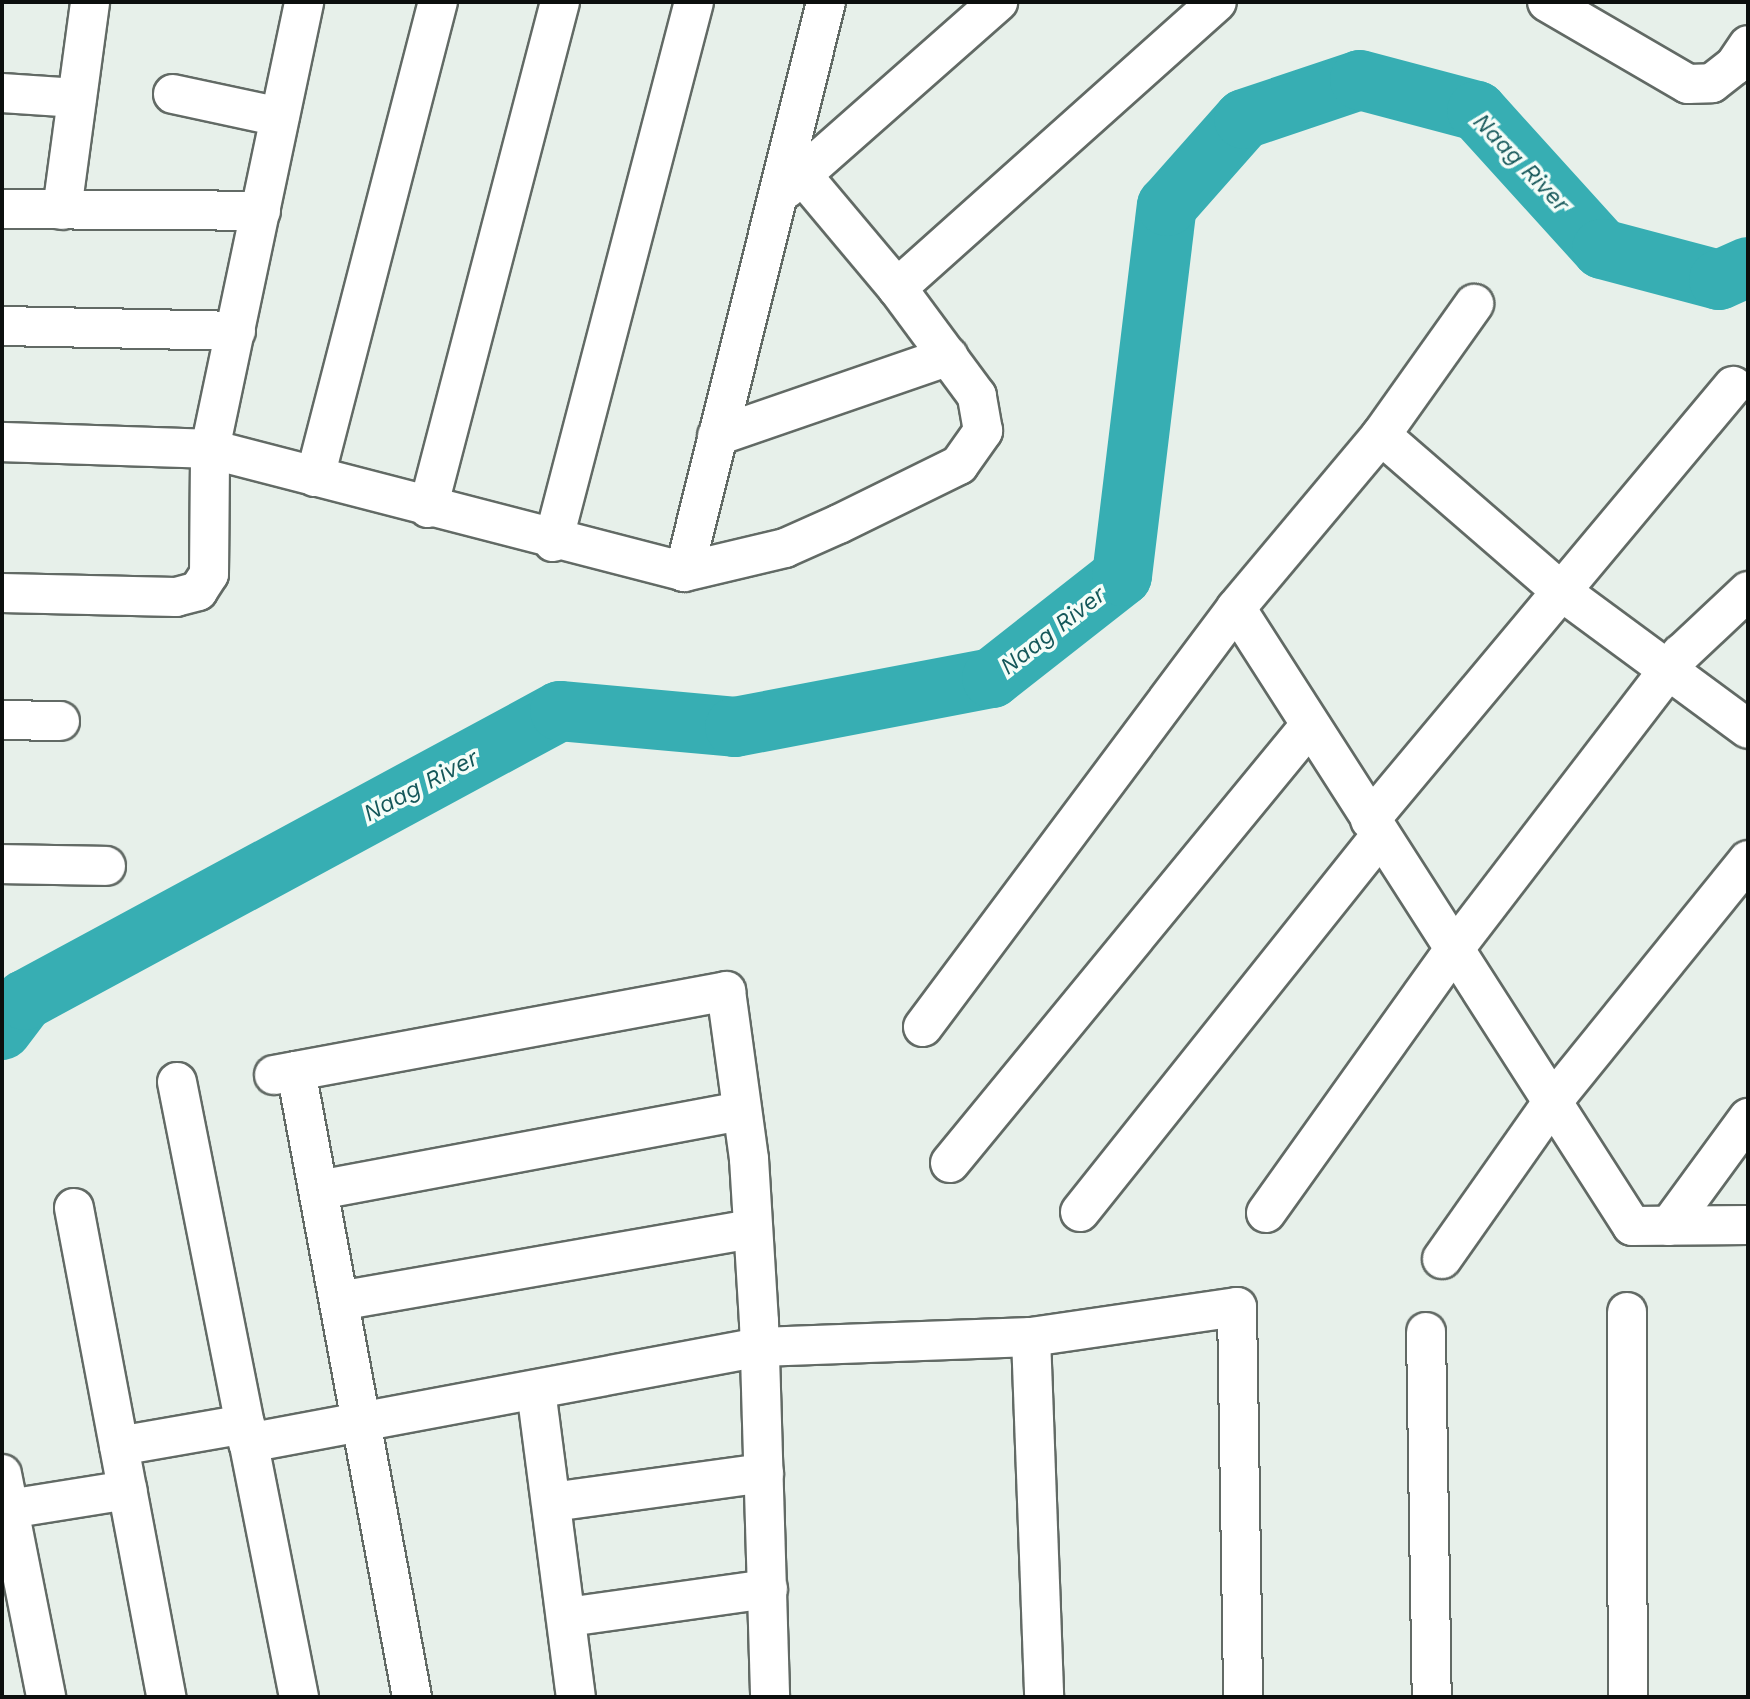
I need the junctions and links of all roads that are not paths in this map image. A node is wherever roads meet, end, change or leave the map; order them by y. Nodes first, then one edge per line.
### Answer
1 (90, 2) edge
2 (304, 2) edge
3 (438, 2) edge
4 (560, 2) edge
5 (694, 2) edge
6 (826, 2) edge
7 (998, 2) edge
8 (1217, 2) edge
9 (1547, 2) edge
10 (1748, 45) edge
11 (2, 93) edge
12 (173, 94) dead end
13 (77, 98) junction
14 (280, 117) junction
15 (804, 177) junction
16 (773, 198) junction
17 (2, 209) edge
18 (62, 210) junction
19 (261, 211) junction
20 (897, 288) junction
21 (1474, 304) dead end
22 (2, 326) edge
23 (236, 331) junction
24 (949, 356) junction
25 (1733, 386) dead end
26 (1381, 435) junction
27 (717, 436) junction
28 (2, 442) edge
29 (210, 449) junction
30 (315, 477) junction
31 (428, 508) junction
32 (553, 542) junction
33 (684, 572) junction
34 (1561, 591) junction
35 (1748, 591) edge
36 (2, 593) edge
37 (1236, 608) junction
38 (1670, 669) junction
39 (2, 720) edge
40 (60, 721) dead end
41 (1310, 725) junction
42 (1748, 729) edge
43 (1375, 828) junction
44 (1748, 860) edge
45 (2, 864) edge
46 (106, 866) dead end
47 (1455, 948) junction
48 (923, 1027) dead end
49 (177, 1082) dead end
50 (1553, 1101) junction
51 (742, 1111) junction
52 (1748, 1118) edge
53 (950, 1163) dead end
54 (319, 1190) junction
55 (74, 1208) dead end
56 (1080, 1212) dead end
57 (1266, 1213) dead end
58 (1748, 1225) edge
59 (1669, 1226) junction
60 (753, 1229) junction
61 (1442, 1259) dead end
62 (339, 1301) junction
63 (1627, 1312) dead end
64 (1426, 1332) dead end
65 (1031, 1337) junction
66 (760, 1347) junction
67 (536, 1390) junction
68 (362, 1423) junction
69 (246, 1434) junction
70 (119, 1446) junction
71 (764, 1473) junction
72 (127, 1490) junction
73 (6, 1492) edge
74 (552, 1502) junction
75 (768, 1589) junction
76 (568, 1617) junction
77 (46, 1697) edge
78 (166, 1697) edge
79 (299, 1697) edge
80 (412, 1697) edge
81 (576, 1697) edge
82 (770, 1697) edge
83 (1044, 1697) edge
84 (1243, 1697) edge
85 (1432, 1697) edge
86 (1628, 1697) edge

1 - 13 street
2 - 14 street
3 - 30 street
4 - 31 street
5 - 32 street
6 - 16 street
7 - 15 street
8 - 20 street
9 - 10 street
11 - 13 street
12 - 14 street
13 - 18 street
14 - 19 street
15 - 16 street
15 - 20 street
16 - 27 street
17 - 18 street
18 - 19 street
19 - 23 street
20 - 24 street
21 - 26 street
22 - 23 street
23 - 29 street
24 - 27 street
24 - 33 street
25 - 34 street
26 - 34 street
26 - 37 street
27 - 33 street
28 - 29 street
29 - 30 street
29 - 36 street
30 - 31 street
31 - 32 street
32 - 33 street
34 - 38 street
34 - 43 street
35 - 38 street
37 - 41 street
37 - 48 street
38 - 42 street
38 - 47 street
39 - 40 street
41 - 43 street
41 - 53 street
43 - 47 street
43 - 56 street
44 - 50 street
45 - 46 street
47 - 50 street
47 - 57 street
49 - 69 street
50 - 59 street
50 - 61 street
51 - 54 street
51 - 54 street
51 - 60 street
52 - 59 street
54 - 62 street
55 - 70 street
58 - 59 street
60 - 62 street
60 - 66 street
62 - 68 street
63 - 86 street
64 - 85 street
65 - 66 street
65 - 83 street
65 - 84 street
66 - 67 street
66 - 71 street
67 - 68 street
67 - 74 street
68 - 69 street
68 - 80 street
69 - 70 street
69 - 79 street
70 - 72 street
71 - 74 street
71 - 75 street
72 - 73 street
72 - 78 street
73 - 77 street
74 - 76 street
75 - 76 street
75 - 82 street
76 - 81 street

